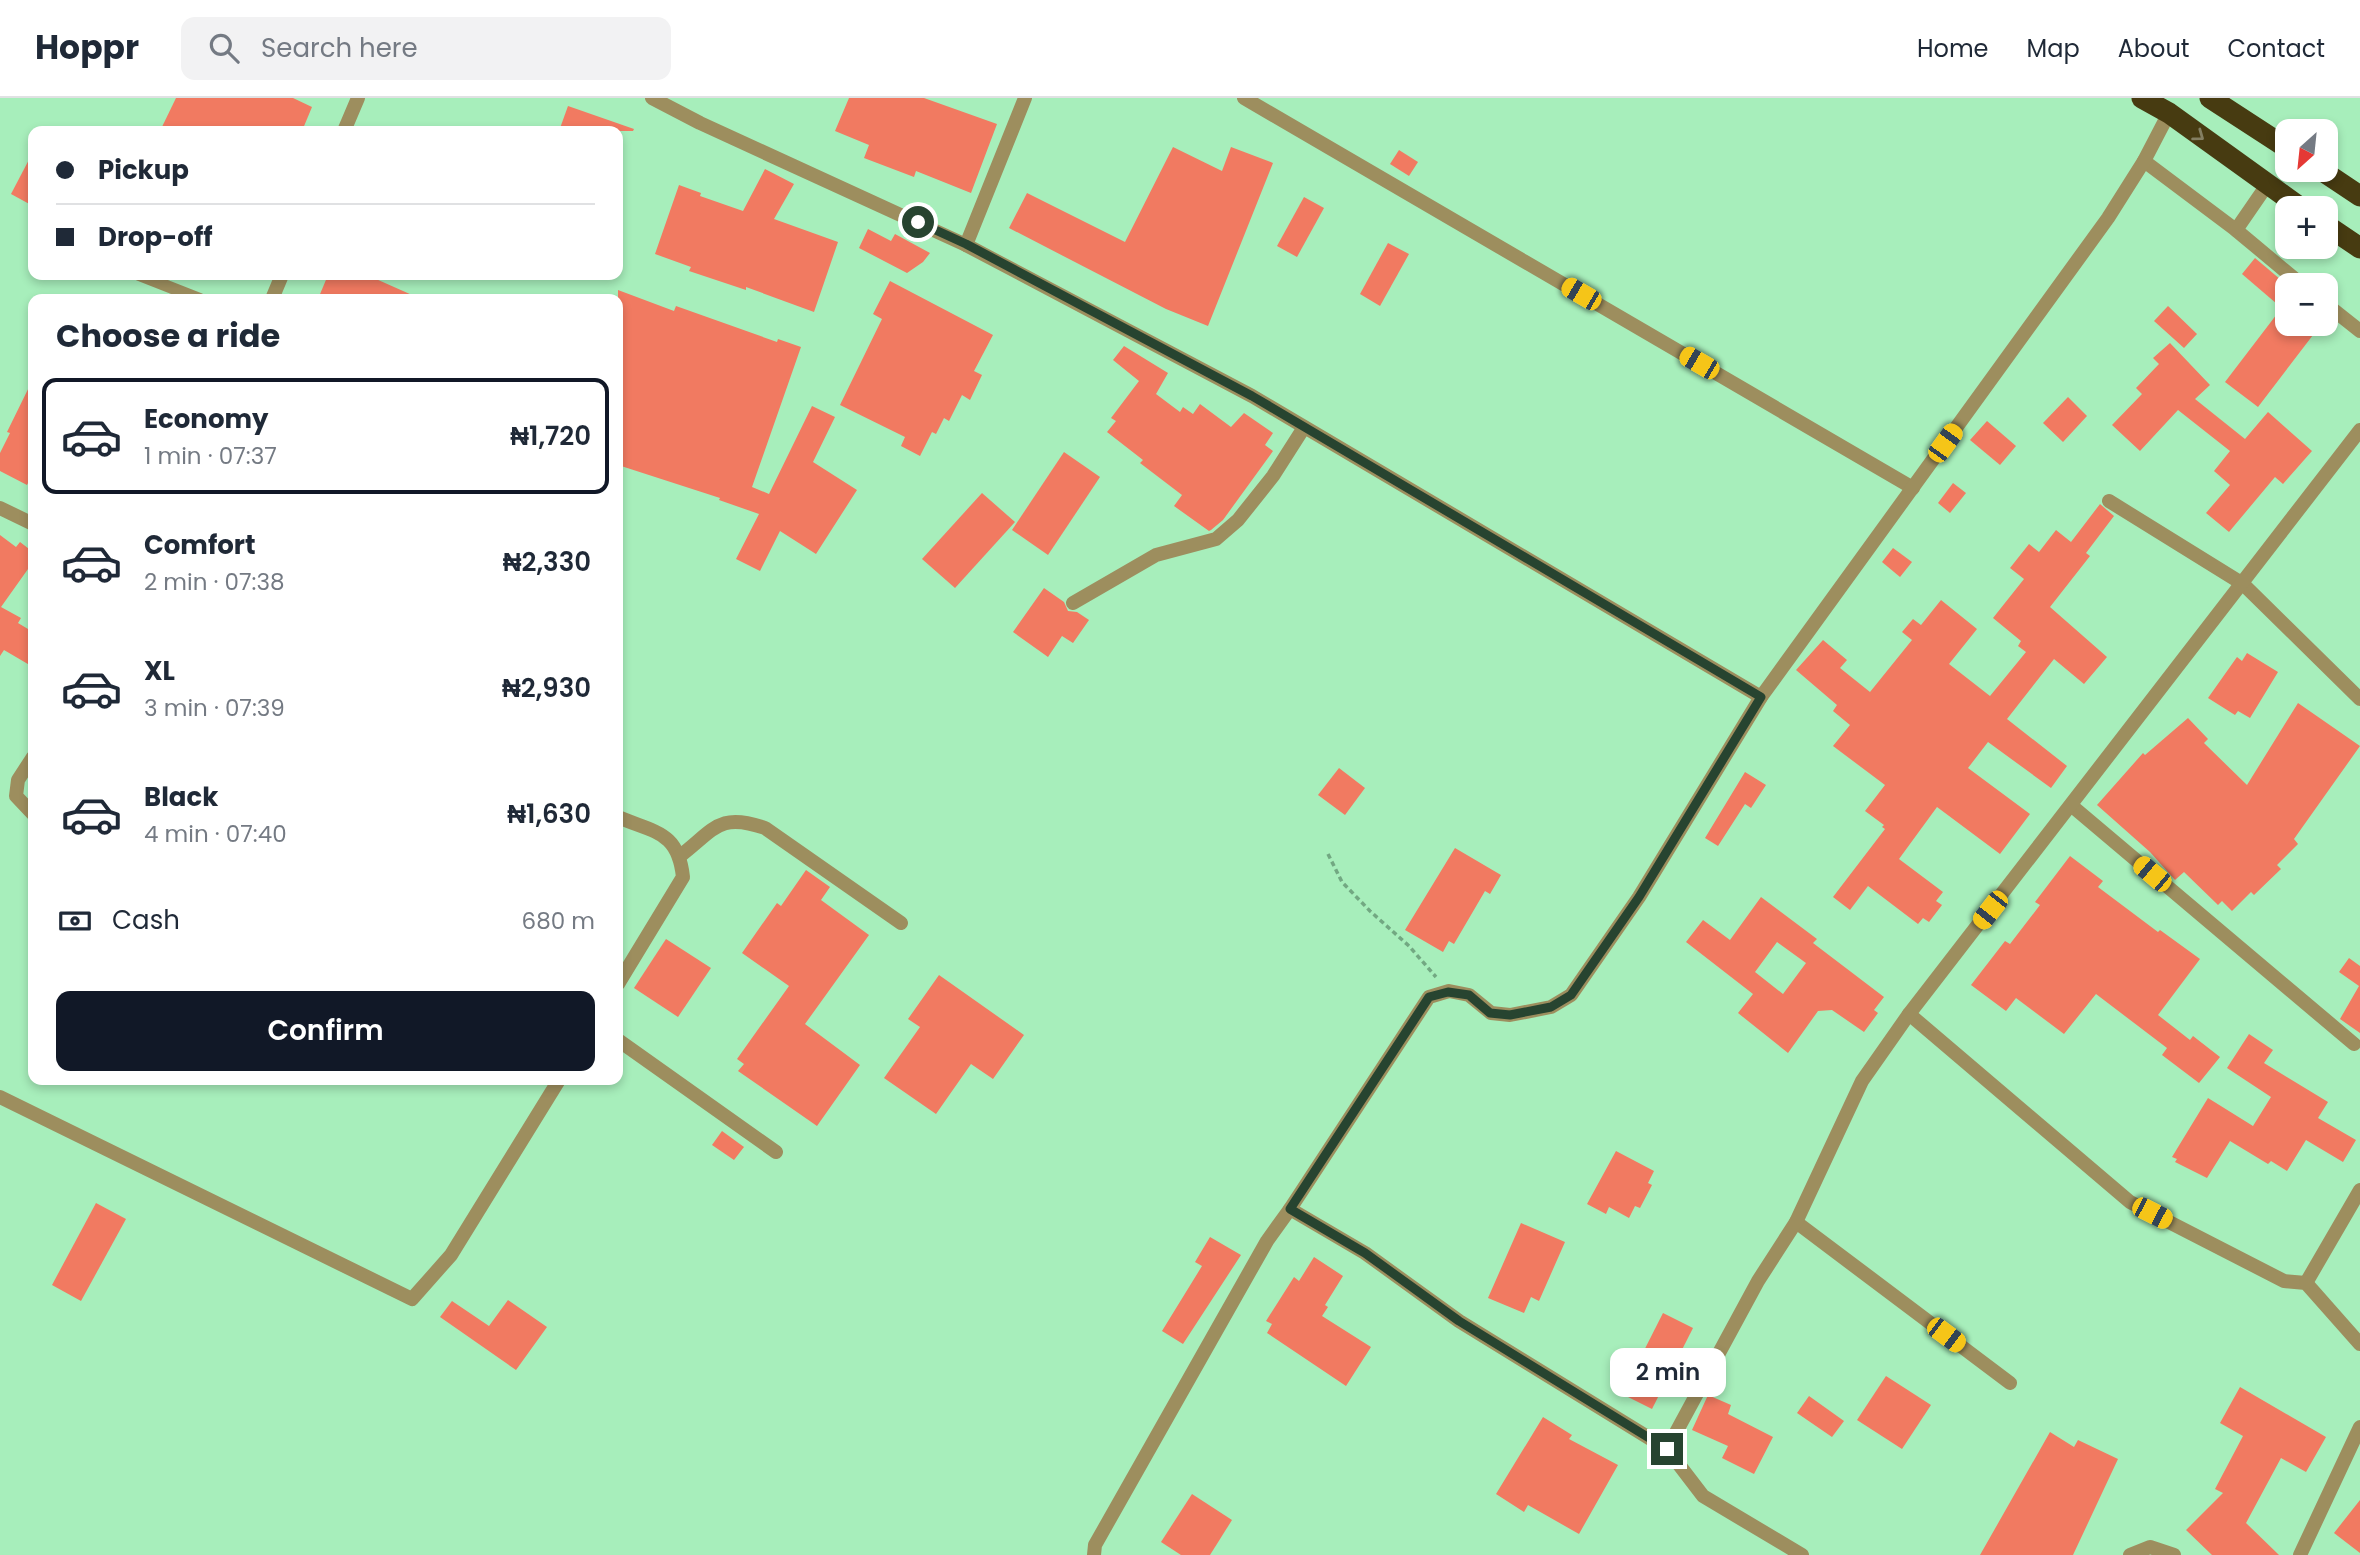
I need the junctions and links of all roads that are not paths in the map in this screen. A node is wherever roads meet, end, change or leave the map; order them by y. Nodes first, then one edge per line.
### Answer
1 (358, 98) edge
2 (652, 98) edge
3 (1025, 98) edge
4 (1244, 98) edge
5 (2142, 98) edge
6 (2210, 98) edge
7 (2169, 113) junction
8 (346, 126) edge
9 (2275, 140) edge
10 (2144, 161) junction
11 (2338, 181) edge
12 (2267, 185) junction
13 (2283, 196) edge
14 (2360, 196) edge
15 (2236, 230) junction
16 (2338, 233) edge
17 (966, 244) junction
18 (2360, 248) edge
19 (2288, 273) edge
20 (152, 280) edge
21 (187, 294) edge
22 (2338, 314) edge
23 (2360, 331) edge
24 (1303, 429) junction
25 (2360, 430) edge
26 (1913, 488) junction
27 (2109, 501) dead end
28 (0, 508) edge
29 (28, 522) edge
30 (2243, 584) junction
31 (1073, 603) dead end
32 (1761, 697) junction
33 (2360, 699) edge
34 (28, 765) edge
35 (2072, 806) junction
36 (28, 809) edge
37 (623, 819) edge
38 (680, 856) junction
39 (901, 923) dead end
40 (623, 976) edge
41 (1909, 1014) junction
42 (623, 1044) edge
43 (2354, 1044) dead end
44 (553, 1085) edge
45 (0, 1097) edge
46 (776, 1152) dead end
47 (2360, 1190) edge
48 (1290, 1209) junction
49 (1796, 1222) junction
50 (2306, 1283) junction
51 (2360, 1344) edge
52 (2010, 1383) dead end
53 (2360, 1427) edge
54 (1667, 1449) junction
55 (1091, 1552) edge
56 (1802, 1555) edge
57 (2130, 1555) edge
58 (2174, 1555) edge
59 (2300, 1555) edge

1 - 8 street
2 - 17 street
3 - 17 street
4 - 26 street
5 - 7 highway
6 - 9 highway
7 - 10 street
7 -> 12 highway
10 - 15 street
10 - 26 street
11 - 14 highway
12 - 13 highway
12 - 15 street
15 - 19 street
16 - 18 highway
17 - 24 street
20 - 21 lane
22 - 23 street
24 - 31 street
24 - 32 street
25 - 30 street
26 - 32 street
27 - 30 street
28 - 29 street
30 - 33 street
30 - 35 street
32 - 48 street
34 - 36 street
35 - 41 street
35 - 43 street
37 - 38 street
38 - 39 street
38 - 40 street
41 - 49 street
41 - 50 street
42 - 46 street
44 - 45 street
47 - 50 street
48 - 54 street
48 - 55 street
49 - 52 street
49 - 54 street
50 - 51 street
53 - 59 street
54 - 56 street
57 - 58 street

